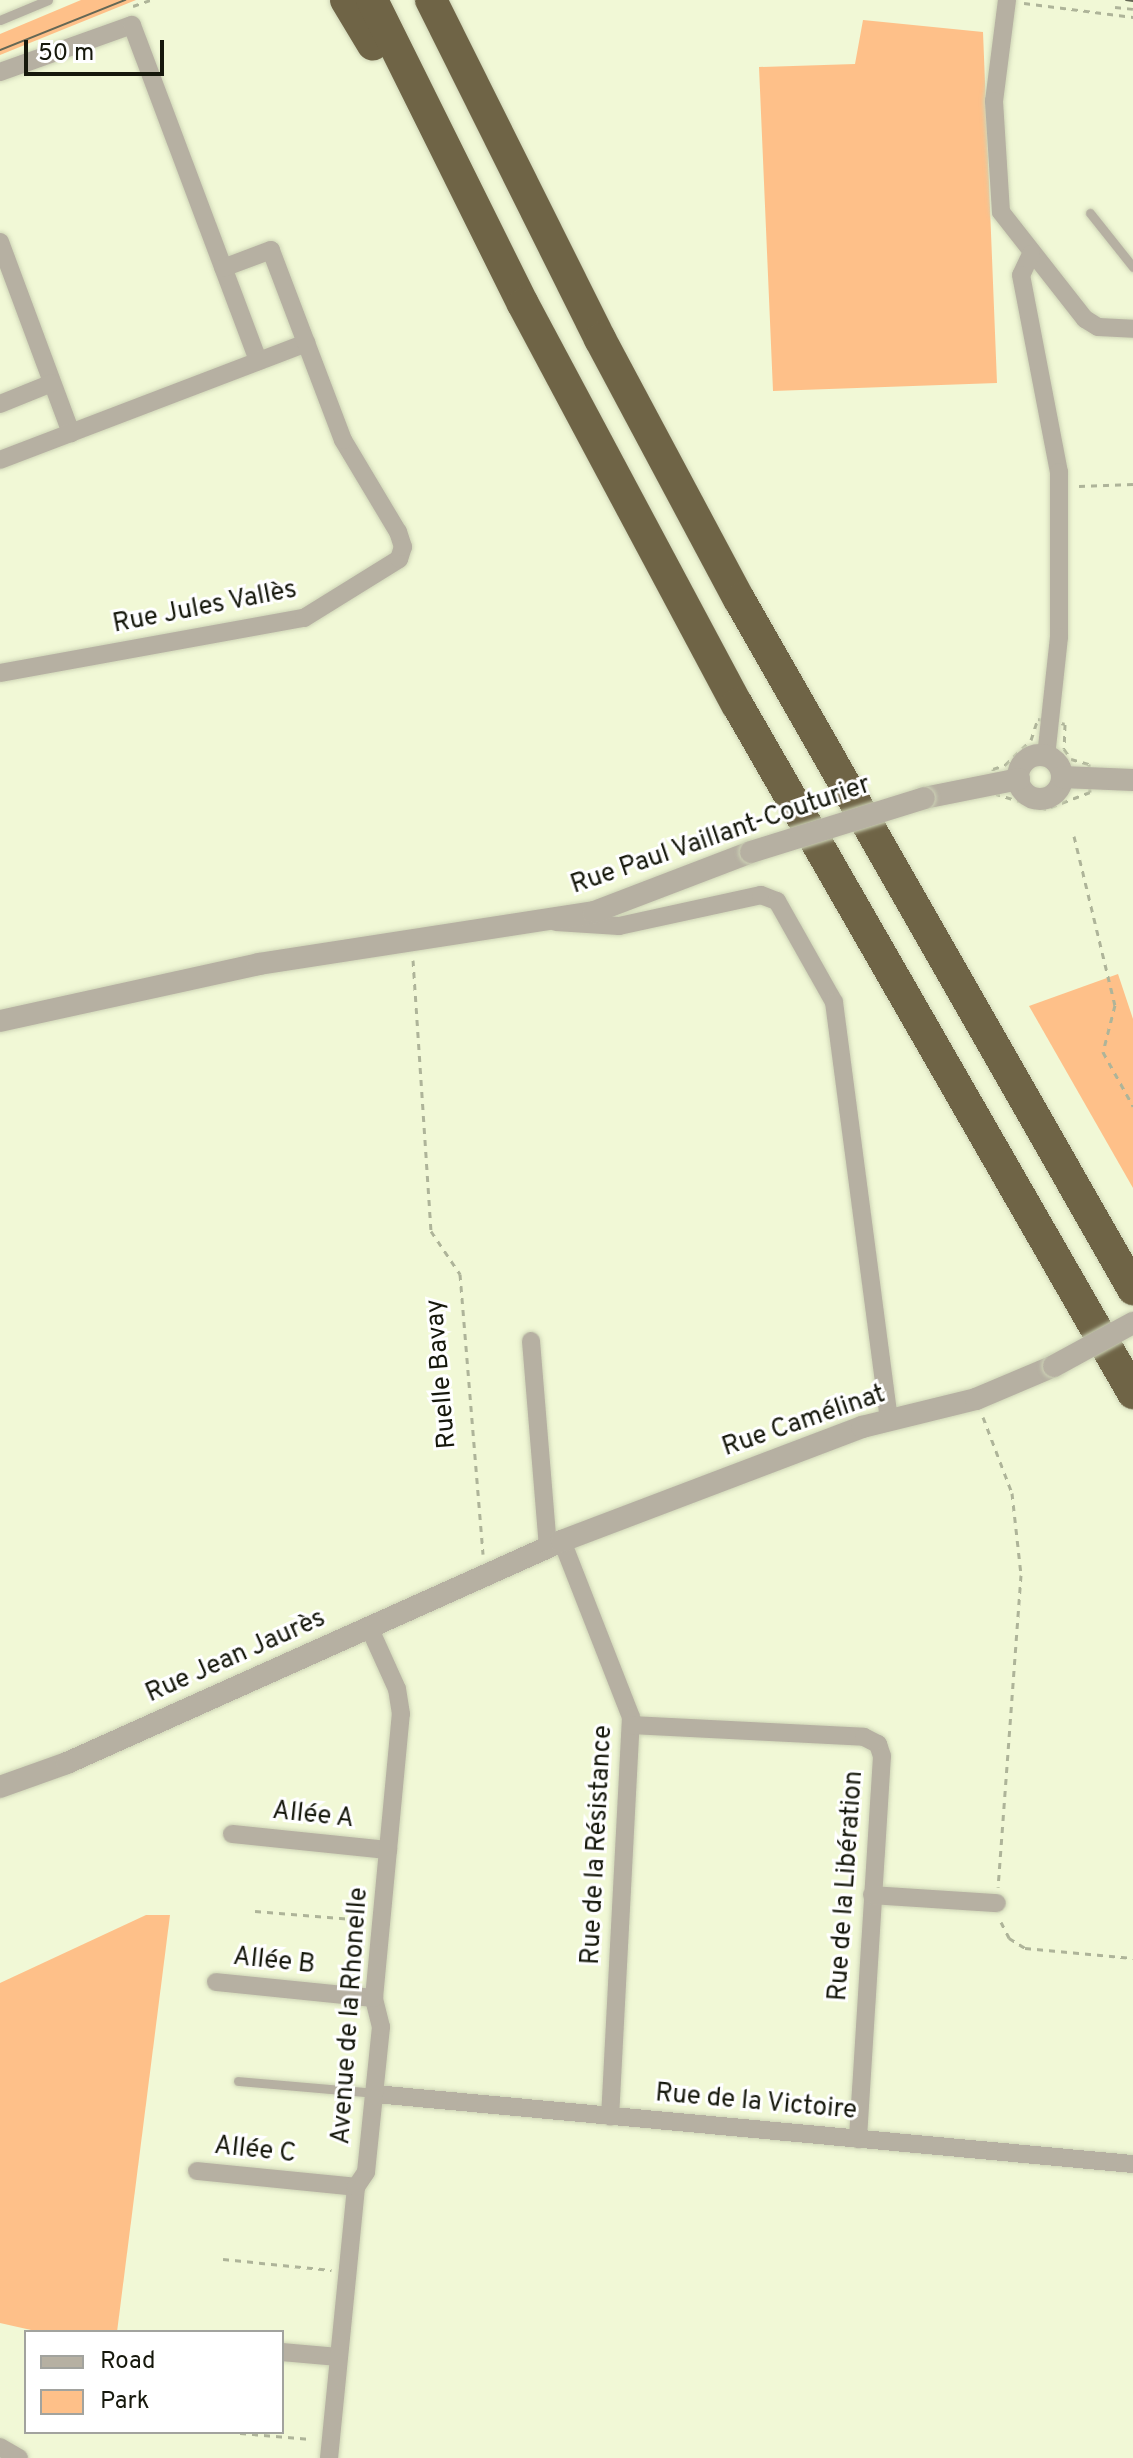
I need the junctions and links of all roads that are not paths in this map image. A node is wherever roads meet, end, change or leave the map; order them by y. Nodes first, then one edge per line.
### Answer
1 (48, 0) edge
2 (346, 0) edge
3 (353, 0) edge
4 (372, 0) edge
5 (431, 0) edge
6 (452, 0) edge
7 (1007, 0) edge
8 (0, 20) edge
9 (381, 59) junction
10 (0, 72) edge
11 (1090, 213) dead end
12 (0, 242) edge
13 (1031, 254) junction
14 (1133, 267) edge
15 (223, 268) junction
16 (523, 304) junction
17 (1133, 329) edge
18 (600, 339) junction
19 (306, 343) junction
20 (258, 361) junction
21 (52, 383) junction
22 (0, 404) edge
23 (71, 433) junction
24 (0, 460) edge
25 (0, 673) edge
26 (1046, 756) junction
27 (1062, 777) junction
28 (1019, 779) junction
29 (1133, 780) edge
30 (545, 920) junction
31 (0, 1021) edge
32 (1133, 1289) edge
33 (1133, 1323) edge
34 (531, 1341) dead end
35 (1133, 1393) edge
36 (889, 1420) junction
37 (555, 1544) junction
38 (488, 1572) joint
39 (369, 1627) junction
40 (631, 1725) junction
41 (0, 1787) edge
42 (232, 1834) dead end
43 (388, 1850) junction
44 (872, 1895) junction
45 (997, 1903) road end
46 (216, 1982) dead end
47 (374, 1998) junction
48 (238, 2081) dead end
49 (375, 2094) junction
50 (610, 2116) junction
51 (858, 2139) junction
52 (1133, 2164) edge
53 (197, 2171) dead end
54 (356, 2187) junction
55 (284, 2352) edge
56 (338, 2357) junction
57 (0, 2447) edge
58 (330, 2449) edge
59 (19, 2458) edge

1 - 8 lane
2 - 9 highway
3 - 9 highway
4 - 16 highway
5 - 18 highway
6 - 18 highway
7 - 13 street
9 - 16 highway
10 - 15 street
11 - 14 lane
12 - 21 street
13 - 17 street
13 - 26 street
15 - 19 street, Rue Jules Vallès
15 - 20 street
16 - 35 highway
18 - 32 highway
19 - 20 street
19 - 25 street, Rue Jules Vallès
20 - 23 street
21 - 22 street
21 - 23 street
23 - 24 street
26 - 27 street
26 - 28 street
27 - 28 street
27 - 29 street
28 - 30 street, Rue Paul Vaillant-Couturier, bridge
30 - 31 street, Rue Paul Vaillant-Couturier
30 - 36 street
33 - 36 street, Rue Camélinat, bridge
34 - 37 street
36 - 37 street, Rue Camélinat
37 - 38 street, Rue Camélinat
37 - 40 street, Rue de la Résistance
38 - 39 street, Rue Jean Jaurès
39 - 41 street, Rue Jean Jaurès
39 - 43 street, Avenue de la Rhonelle
40 - 44 street, Rue de la Libération
40 - 50 street, Rue de la Résistance
42 - 43 street, Allée A
43 - 47 street, Avenue de la Rhonelle
44 - 45 street
44 - 51 street, Rue de la Libération
46 - 47 street, Allée B
47 - 49 street, Avenue de la Rhonelle
48 - 49 lane
49 - 50 street, Rue de la Victoire
49 - 54 street, Avenue de la Rhonelle
50 - 51 street, Rue de la Victoire
51 - 52 street, Rue de la Victoire
53 - 54 street, Allée C
54 - 56 street, Avenue de la Rhonelle
55 - 56 street
56 - 58 street, Avenue de la Rhonelle
57 - 59 street

